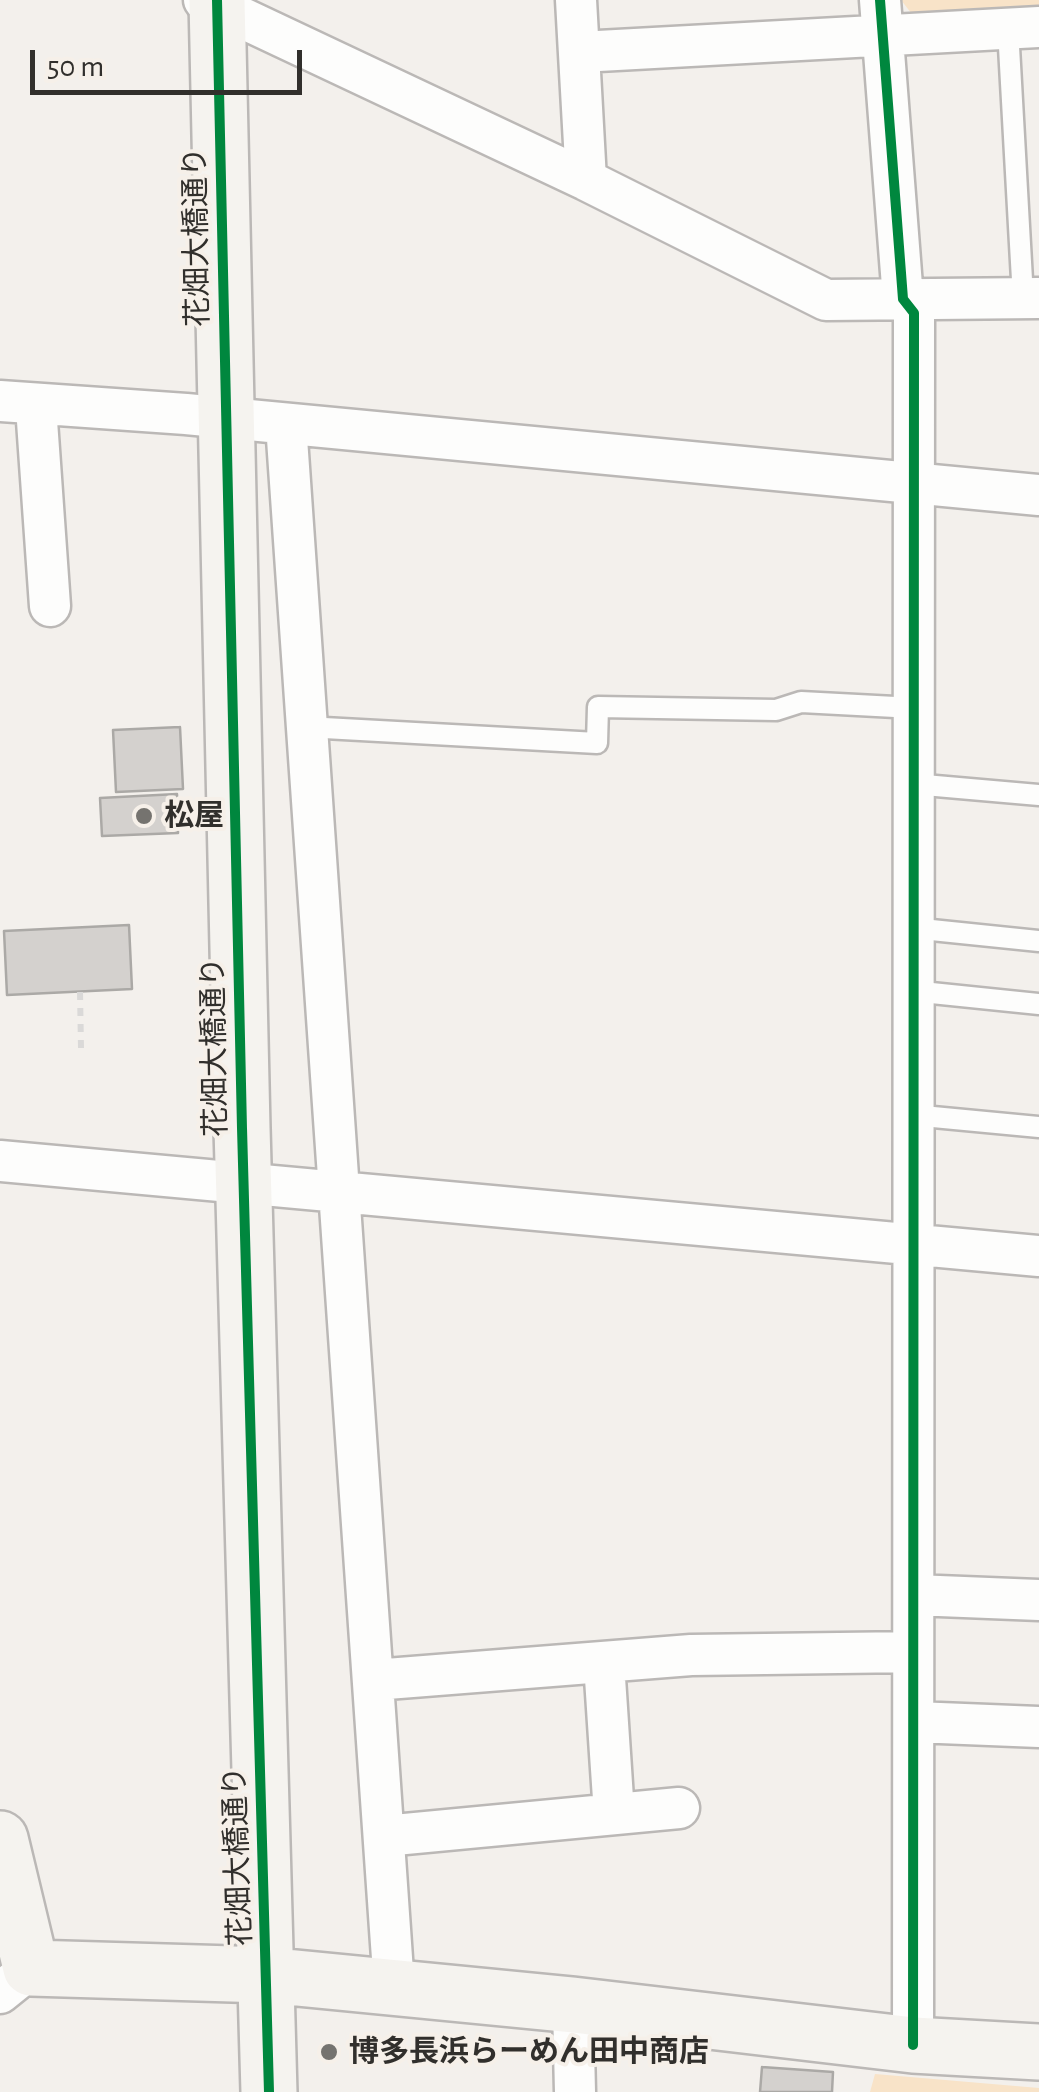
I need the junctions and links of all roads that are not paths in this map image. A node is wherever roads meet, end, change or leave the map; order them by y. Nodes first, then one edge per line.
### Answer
1 (576, 0) edge
2 (213, 2) edge
3 (882, 18) edge
4 (1023, 28) edge
5 (580, 52) junction
6 (586, 180) junction
7 (1031, 298) edge
8 (903, 299) junction
9 (0, 401) edge
10 (40, 404) junction
11 (225, 418) junction
12 (286, 424) junction
13 (913, 482) junction
14 (1039, 495) edge
15 (50, 606) dead end
16 (914, 708) junction
17 (306, 726) junction
18 (913, 784) junction
19 (1039, 795) edge
20 (912, 928) junction
21 (1039, 941) edge
22 (912, 990) junction
23 (1039, 1004) edge
24 (912, 1115) junction
25 (1039, 1127) edge
26 (0, 1161) edge
27 (244, 1181) junction
28 (341, 1192) junction
29 (912, 1245) junction
30 (1039, 1256) edge
31 (914, 1595) junction
32 (1039, 1600) edge
33 (913, 1652) junction
34 (604, 1662) junction
35 (374, 1680) junction
36 (914, 1722) junction
37 (1039, 1728) edge
38 (679, 1808) dead end
39 (614, 1814) junction
40 (384, 1836) junction
41 (0, 1838) edge
42 (266, 1975) junction
43 (10, 1977) edge
44 (394, 1987) junction
45 (573, 2006) junction
46 (912, 2045) junction
47 (1039, 2052) edge
48 (269, 2092) edge
49 (575, 2092) edge

1 - 5 street
2 - 6 street
2 - 11 street, 花畑大橋通り
3 - 4 street
3 - 5 street
3 - 8 street
4 - 7 lane
5 - 6 street
6 - 8 street
7 - 8 street
8 - 13 street
9 - 10 street
10 - 11 street
10 - 15 street
11 - 12 street
11 - 27 street, 花畑大橋通り
12 - 13 street
12 - 17 street
13 - 14 street
13 - 16 street
16 - 17 lane
16 - 18 street
17 - 28 street
18 - 19 lane
18 - 20 street
20 - 21 lane
20 - 22 street
22 - 23 lane
22 - 24 street
24 - 25 lane
24 - 29 street
26 - 27 street
27 - 28 street
27 - 42 street, 花畑大橋通り
28 - 29 street
28 - 35 street
29 - 30 street
29 - 31 street
31 - 32 street
31 - 33 street
33 - 34 street
33 - 36 street
34 - 35 street
34 - 39 street
35 - 40 street
36 - 37 street
36 - 46 street
38 - 39 street
39 - 40 street
40 - 44 street
41 - 43 street
42 - 43 street
42 - 44 street
42 - 48 street, 花畑大橋通り
44 - 45 street
45 - 46 street
45 - 49 street
46 - 47 street

